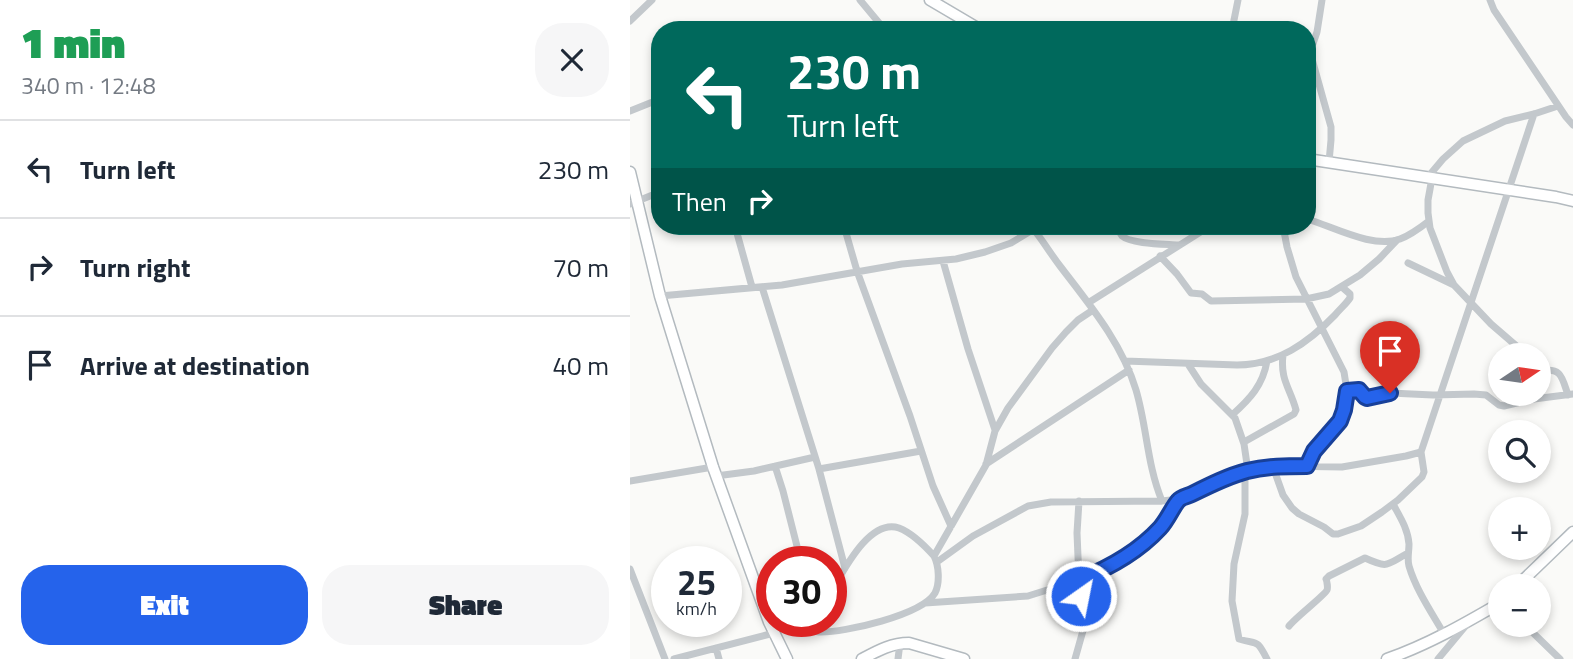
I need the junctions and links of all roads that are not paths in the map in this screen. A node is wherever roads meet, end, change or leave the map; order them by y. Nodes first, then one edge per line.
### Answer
1 (652, 0) edge
2 (860, 0) edge
3 (930, 0) edge
4 (1237, 0) edge
5 (1322, 0) edge
6 (1490, 0) edge
7 (630, 21) edge
8 (876, 21) edge
9 (966, 21) edge
10 (1235, 21) edge
11 (1316, 34) edge
12 (1316, 76) edge
13 (651, 103) edge
14 (1558, 106) junction
15 (630, 111) edge
16 (1534, 114) junction
17 (1573, 125) edge
18 (1316, 160) edge
19 (1329, 162) junction
20 (630, 172) edge
21 (1430, 178) junction
22 (1509, 190) junction
23 (651, 196) edge
24 (1573, 201) edge
25 (634, 203) edge
26 (1429, 221) junction
27 (1316, 222) edge
28 (738, 235) edge
29 (847, 235) edge
30 (1022, 235) edge
31 (1038, 235) edge
32 (1122, 235) edge
33 (1195, 235) edge
34 (1285, 235) edge
35 (1397, 240) junction
36 (1178, 245) junction
37 (1160, 256) junction
38 (943, 261) junction
39 (1408, 263) dead end
40 (858, 271) junction
41 (1454, 285) junction
42 (762, 286) junction
43 (752, 287) junction
44 (1342, 287) junction
45 (660, 296) junction
46 (1306, 299) junction
47 (1471, 303) junction
48 (1091, 306) junction
49 (1322, 328) junction
50 (1512, 343) edge
51 (1283, 355) junction
52 (1267, 360) junction
53 (1125, 361) junction
54 (1188, 364) junction
55 (1551, 369) edge
56 (1129, 370) junction
57 (1347, 391) junction
58 (1571, 394) edge
59 (1440, 395) junction
60 (1232, 415) junction
61 (995, 431) junction
62 (1244, 442) junction
63 (920, 451) junction
64 (1421, 452) junction
65 (815, 457) junction
66 (986, 465) junction
67 (775, 466) junction
68 (1307, 466) junction
69 (1273, 467) junction
70 (819, 469) junction
71 (715, 471) junction
72 (1246, 471) junction
73 (630, 481) edge
74 (1179, 499) junction
75 (1079, 501) junction
76 (1162, 501) junction
77 (1393, 504) junction
78 (951, 526) junction
79 (1573, 533) edge
80 (798, 546) edge
81 (839, 546) edge
82 (1408, 553) junction
83 (936, 559) junction
84 (847, 565) edge
85 (630, 569) edge
86 (1530, 574) edge
87 (1079, 580) junction
88 (756, 582) edge
89 (925, 603) junction
90 (1488, 610) edge
91 (1471, 620) junction
92 (1289, 626) dead end
93 (847, 628) edge
94 (1444, 634) junction
95 (759, 637) edge
96 (776, 637) edge
97 (1537, 637) edge
98 (900, 643) junction
99 (716, 648) junction
100 (665, 659) edge
101 (674, 659) edge
102 (719, 659) edge
103 (788, 659) edge
104 (862, 659) edge
105 (898, 659) edge
106 (964, 659) edge
107 (1074, 659) edge
108 (1268, 659) edge
109 (1387, 659) edge
110 (1438, 659) edge
111 (1560, 659) edge

1 - 7 street
2 - 8 street
3 - 9 street
4 - 10 street
5 - 11 street
6 - 14 street
12 - 19 street
13 - 15 street
14 - 16 street
14 - 17 street
16 - 21 street
16 - 22 street
18 - 19 street
19 - 21 street
20 - 25 street
21 - 22 street
21 - 26 street
22 - 24 street
22 - 47 street
23 - 25 street
25 - 45 street
26 - 35 street
26 - 41 street
27 - 35 street
28 - 43 street
29 - 40 street
30 - 38 street
31 - 48 street
32 - 36 street
33 - 36 street
34 - 46 street
35 - 44 street
36 - 37 street
37 - 46 street
37 - 48 street
38 - 40 street
38 - 61 street
39 - 41 street
40 - 42 street
40 - 63 street
41 - 47 street
42 - 43 street
42 - 65 street
43 - 45 street
44 - 46 street
44 - 49 street
45 - 71 street
46 - 49 street
47 - 50 street
47 - 59 street
48 - 53 street
48 - 61 street
49 - 51 street
49 - 57 street
51 - 52 street
51 - 62 street
52 - 54 street
52 - 60 street
53 - 54 street
53 - 56 street
54 - 60 street
55 - 58 street
56 - 66 street
56 - 76 street
57 - 59 street
57 - 68 street
58 - 59 street
59 - 64 street
60 - 62 street
61 - 66 street
62 - 72 street
63 - 70 street
63 - 78 street
64 - 68 street
64 - 77 street
65 - 67 street
65 - 70 street
66 - 78 street
67 - 71 street
67 - 80 street
68 - 69 street
69 - 72 street
69 - 77 street
70 - 81 street
71 - 73 street
71 - 88 street
72 - 74 street
72 - 108 street
74 - 76 street
74 - 87 street
75 - 76 street
75 - 83 street
75 - 87 street
77 - 82 street
78 - 83 street
79 - 86 street
82 - 92 street
82 - 94 street
83 - 84 street
83 - 89 street
85 - 100 street
87 - 89 street
87 - 107 street
89 - 93 street
90 - 91 street
91 - 94 street
91 - 110 street
94 - 109 street
95 - 99 street
96 - 103 street
97 - 111 street
98 - 104 street
98 - 105 street
98 - 106 street
99 - 101 street
99 - 102 street

